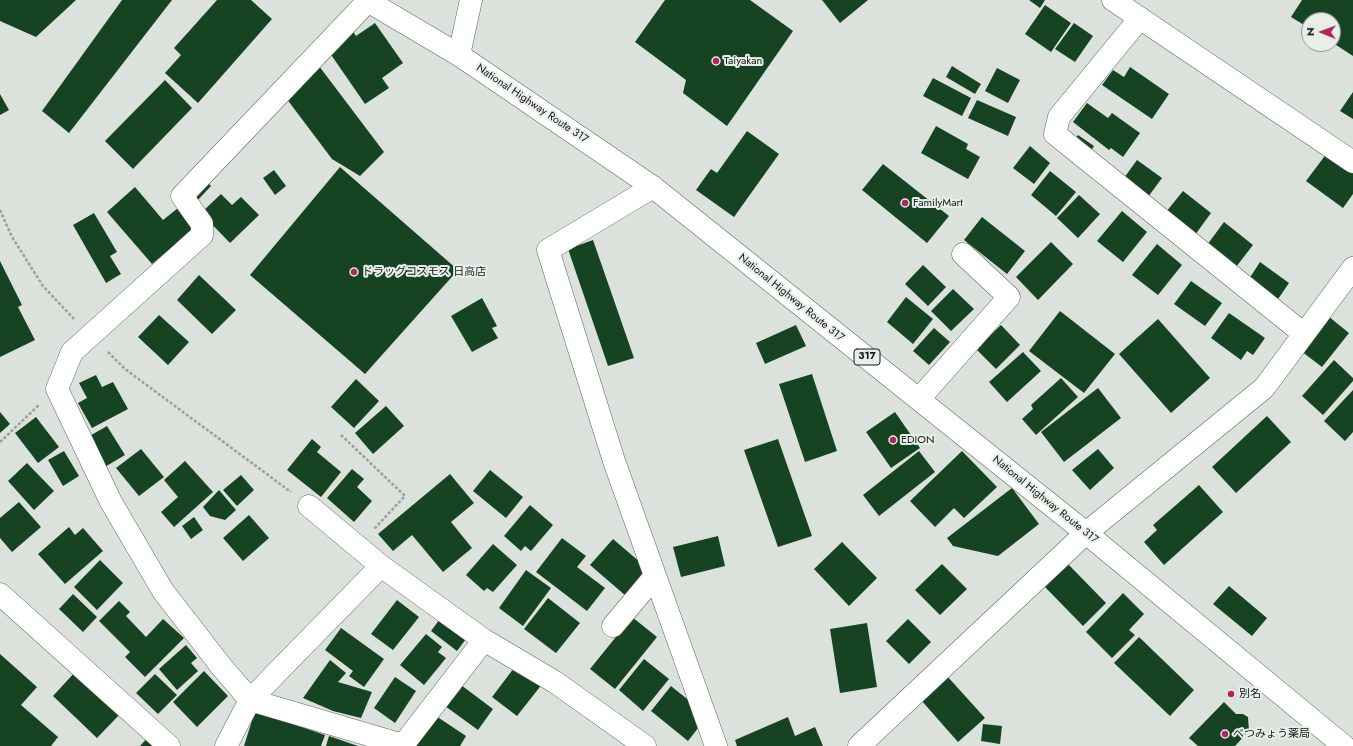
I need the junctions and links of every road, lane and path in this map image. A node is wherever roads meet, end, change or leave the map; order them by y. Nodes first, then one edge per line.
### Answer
1 (471, 0) edge
2 (1113, 0) edge
3 (367, 1) edge
4 (1140, 18) junction
5 (459, 56) junction
6 (1353, 162) edge
7 (653, 187) junction
8 (0, 210) edge
9 (963, 254) dead end
10 (1353, 268) edge
11 (1304, 334) junction
12 (89, 335) junction
13 (56, 389) junction
14 (919, 399) junction
15 (341, 434) dead end
16 (0, 442) edge
17 (309, 506) joint
18 (1086, 533) junction
19 (357, 547) junction
20 (381, 566) junction
21 (655, 576) junction
22 (0, 594) edge
23 (613, 626) dead end
24 (484, 640) junction
25 (250, 700) junction
26 (169, 746) edge
27 (226, 746) edge
28 (645, 746) edge
29 (716, 746) edge
30 (859, 746) edge
31 (1344, 746) edge

1 - 5 main road
2 - 4 main road
3 - 5 main road, National Highway Route 317 / 317
3 - 12 main road
4 - 6 main road
4 - 11 main road
5 - 7 main road, National Highway Route 317 / 317
7 - 14 main road, National Highway Route 317 / 317
7 - 21 main road
8 - 12 path
9 - 14 main road
10 - 11 main road
11 - 18 main road
12 - 13 main road
12 - 17 path
13 - 16 path
13 - 25 main road
14 - 18 main road, National Highway Route 317 / 317
15 - 19 path
17 - 19 main road
18 - 30 main road
18 - 31 main road, National Highway Route 317 / 317
19 - 20 main road
20 - 24 main road
20 - 25 main road
21 - 23 main road
21 - 29 main road
22 - 26 main road
24 - 25 main road
24 - 28 main road
25 - 27 main road

